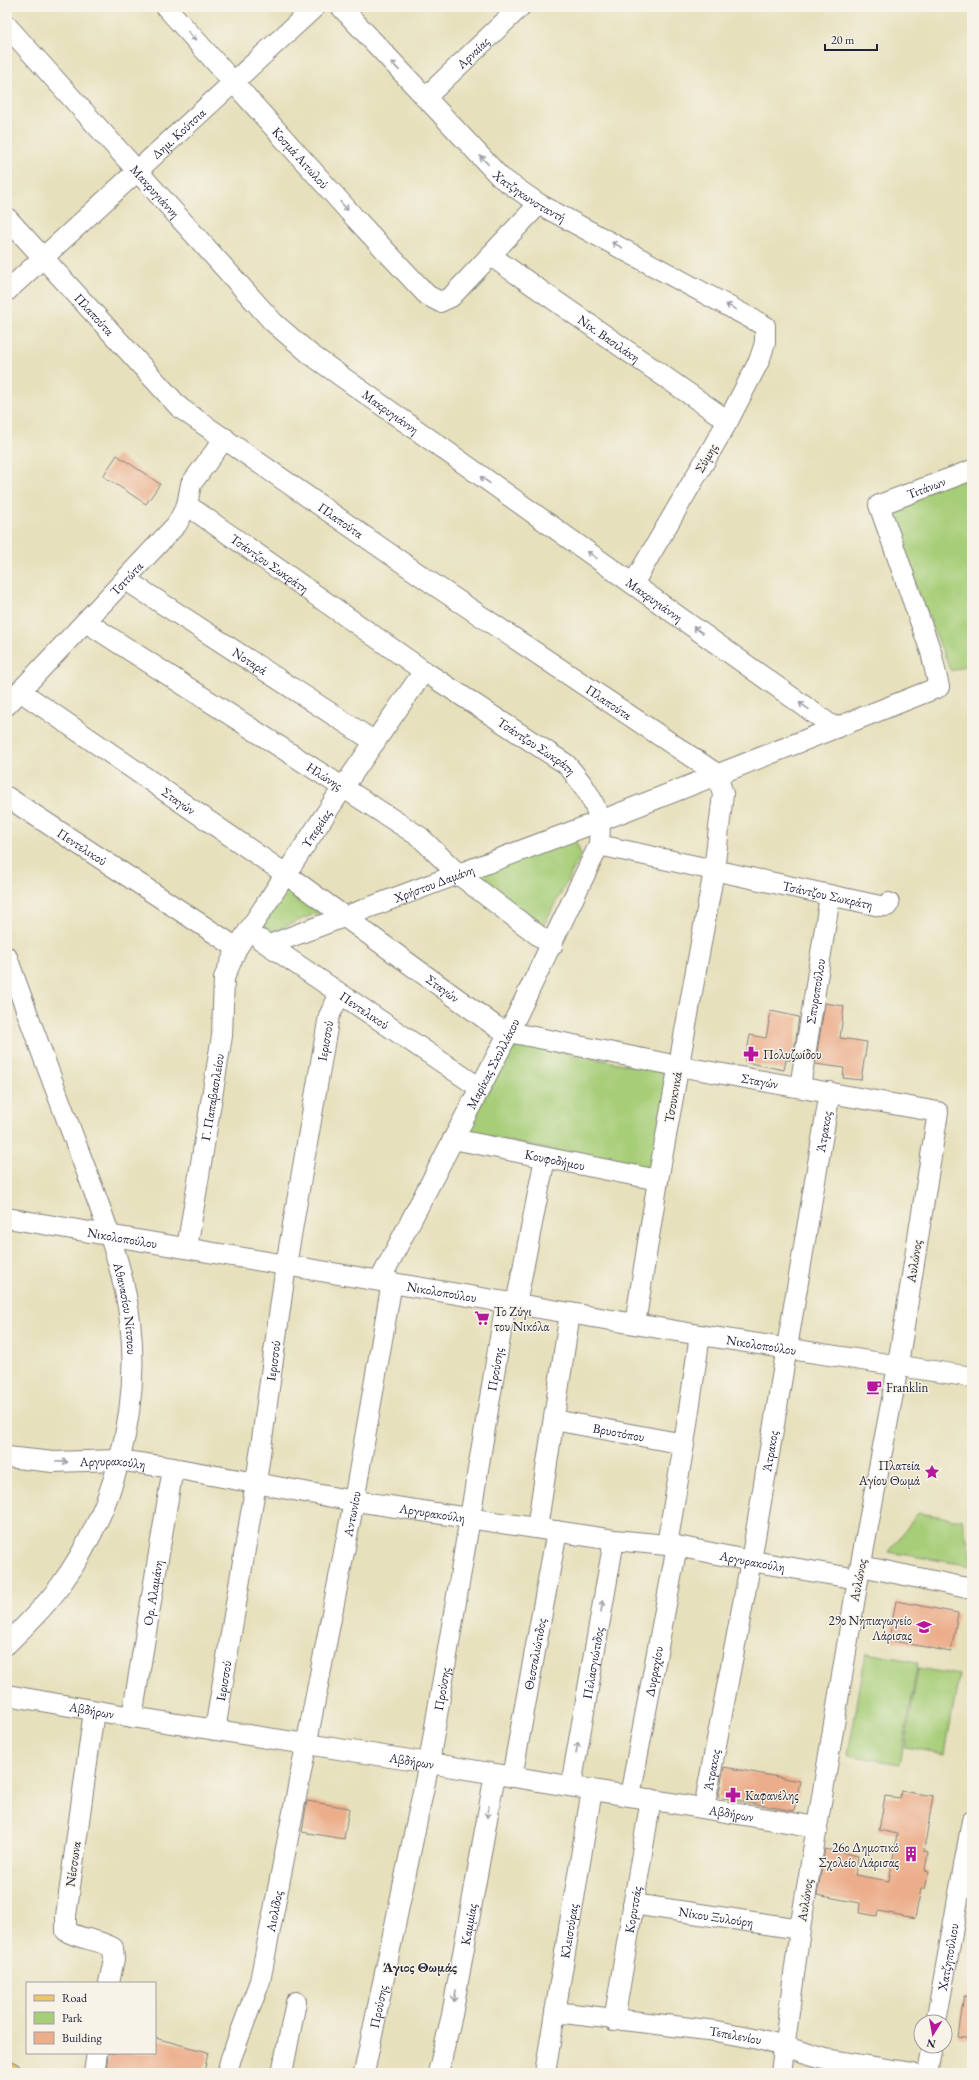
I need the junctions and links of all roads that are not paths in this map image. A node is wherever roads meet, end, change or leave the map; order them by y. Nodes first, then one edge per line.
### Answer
1 (166, 7) edge
2 (315, 7) edge
3 (341, 7) edge
4 (520, 7) edge
5 (7, 26) edge
6 (233, 82) junction
7 (425, 98) junction
8 (136, 170) junction
9 (539, 204) junction
10 (7, 218) edge
11 (491, 256) junction
12 (43, 257) junction
13 (7, 291) edge
14 (765, 326) joint
15 (728, 421) junction
16 (225, 438) junction
17 (972, 470) edge
18 (187, 505) junction
19 (879, 505) joint
20 (126, 580) junction
21 (633, 584) junction
22 (86, 622) junction
23 (424, 671) junction
24 (14, 698) edge
25 (835, 728) junction
26 (375, 742) junction
27 (717, 774) junction
28 (342, 789) junction
29 (7, 797) edge
30 (600, 821) junction
31 (599, 845) junction
32 (714, 871) junction
33 (458, 874) junction
34 (287, 875) junction
35 (830, 896) junction
36 (890, 902) dead end
37 (342, 917) junction
38 (249, 932) junction
39 (268, 945) junction
40 (552, 946) junction
41 (237, 948) junction
42 (8, 966) edge
43 (340, 994) junction
44 (509, 1032) junction
45 (678, 1066) junction
46 (800, 1086) junction
47 (480, 1088) junction
48 (830, 1092) junction
49 (938, 1112) joint
50 (453, 1139) junction
51 (545, 1158) junction
52 (658, 1180) junction
53 (7, 1218) edge
54 (110, 1235) junction
55 (187, 1248) junction
56 (286, 1265) junction
57 (386, 1281) junction
58 (511, 1303) junction
59 (570, 1313) junction
60 (635, 1324) junction
61 (700, 1335) junction
62 (786, 1349) junction
63 (897, 1366) junction
64 (972, 1377) edge
65 (554, 1420) junction
66 (684, 1444) junction
67 (7, 1457) edge
68 (118, 1460) junction
69 (173, 1468) junction
70 (256, 1483) junction
71 (354, 1501) junction
72 (471, 1519) junction
73 (537, 1528) junction
74 (558, 1531) junction
75 (614, 1540) junction
76 (672, 1546) junction
77 (751, 1561) junction
78 (859, 1572) junction
79 (972, 1589) edge
80 (7, 1644) edge
81 (7, 1695) edge
82 (94, 1711) junction
83 (132, 1717) junction
84 (215, 1730) junction
85 (305, 1745) junction
86 (430, 1763) junction
87 (504, 1776) junction
88 (570, 1786) junction
89 (592, 1790) junction
90 (630, 1796) junction
91 (651, 1799) junction
92 (704, 1808) junction
93 (972, 1821) edge
94 (817, 1827) junction
95 (633, 1904) junction
96 (800, 1929) junction
97 (110, 1982) edge
98 (296, 2002) dead end
99 (555, 2012) junction
100 (937, 2014) edge
101 (614, 2021) junction
102 (784, 2048) junction
103 (97, 2054) edge
104 (931, 2054) edge
105 (7, 2072) edge
106 (10, 2073) edge
107 (94, 2073) edge
108 (227, 2073) edge
109 (282, 2073) edge
110 (364, 2073) edge
111 (438, 2073) edge
112 (545, 2073) edge
113 (781, 2073) edge
114 (912, 2073) edge
115 (927, 2073) edge

1 -> 6 street, Κοσμά Αιτωλού
2 - 6 street, Δημ. Κούτσια
7 -> 3 street, Χατζηκωνσταντή
4 - 7 street, Αρναίας
5 - 8 street, Μακρυγιάννη
6 - 8 street, Δημ. Κούτσια
6 -> 11 street, Κοσμά Αιτωλού
9 -> 7 street, Χατζηκωνσταντή
8 - 12 street, Δημ. Κούτσια
21 -> 8 street, Μακρυγιάννη
9 - 11 street
14 -> 9 street, Χατζηκωνσταντή
10 - 12 street, Πλαπούτα
11 - 15 street, Νικ. Βασιλάκη
12 - 13 street, Δημ. Κούτσια
12 - 16 street, Πλαπούτα
14 - 15 street, Σύμης
15 - 21 street, Σύμης
16 - 18 street, Τσιτώτα
16 - 27 street, Πλαπούτα
17 - 19 street, Τιτάνων
18 - 20 street, Τσιτώτα
18 - 23 street, Τσάντζου Σωκράτη
19 - 25 street, Χρήστου Δαμάνη
20 - 22 street, Τσιτώτα
20 - 26 street, Νοταρά
25 -> 21 street, Μακρυγιάννη
22 - 24 street, Τσιτώτα
22 - 28 street, Ηλώνης
23 - 26 street, Υπερείας
23 - 30 street, Τσάντζου Σωκράτη
24 - 34 street, Σταγών
25 - 27 street, Χρήστου Δαμάνη
26 - 28 street, Υπερείας
27 - 30 street, Χρήστου Δαμάνη
27 - 32 street, Τσουκνικά
28 - 33 street, Ηλώνης
28 - 34 street, Υπερείας
29 - 41 street, Πεντελικού
30 - 31 street, Τσάντζου Σωκράτη
30 - 33 street, Χρήστου Δαμάνη
31 - 32 street, Τσάντζου Σωκράτη
31 - 40 street, Μαρίκας Σκυλλάκου
32 - 35 street, Τσάντζου Σωκράτη
32 - 45 street, Τσουκνικά
33 - 37 street, Χρήστου Δαμάνη
33 - 40 street, Ηλώνης
34 - 37 street, Σταγών
34 - 38 street, Υπερείας
35 - 36 street, Τσάντζου Σωκράτη
35 - 46 street, Σπυροπούλου
37 - 39 street, Χρήστου Δαμάνη
37 - 44 street, Σταγών
38 - 39 street, Πεντελικού
38 - 41 street, Υπερείας
39 - 43 street, Πεντελικού
40 - 44 street, Μαρίκας Σκυλλάκου
41 - 55 street, Γ. Παπαβασιλείου
42 - 54 street, Αθανασίου Νίτσιου
43 - 47 street, Πεντελικού
43 - 56 street, Ιερισσού
44 - 45 street, Σταγών
44 - 47 street, Μαρίκας Σκυλλάκου
45 - 46 street, Σταγών
45 - 52 street, Τσουκνικά
46 - 48 street, Σταγών
47 - 50 street, Μαρίκας Σκυλλάκου
48 - 49 street, Σταγών
48 - 62 street, Άτρακος
49 - 63 street, Αυλώνος
50 - 51 street, Κουφοδήμου
50 - 57 street, Μαρίκας Σκυλλάκου
51 - 52 street, Κουφοδήμου
51 - 58 street, Προύσης
52 - 60 street, Τσουκνικά
53 - 54 street, Νικολοπούλου
54 - 55 street, Νικολοπούλου
54 - 68 street, Αθανασίου Νίτσιου
55 - 56 street, Νικολοπούλου
56 - 57 street, Νικολοπούλου
56 - 70 street, Ιερισσού
57 - 58 street, Νικολοπούλου
57 - 71 street, Αντωνίου
58 - 59 street, Νικολοπούλου
58 - 72 street, Προύσης
59 - 60 street, Νικολοπούλου
59 - 65 street
60 - 61 street, Νικολοπούλου
61 - 62 street, Νικολοπούλου
61 - 66 street, Δυρραχίου
62 - 63 street, Νικολοπούλου
62 - 77 street, Άτρακος
63 - 64 street, Νικολοπούλου
63 - 78 street, Αυλώνος
65 - 66 street, Βρυοτόπου
65 - 73 street
66 - 76 street, Δυρραχίου
67 -> 68 street, Αργυρακούλη
68 - 69 street, Αργυρακούλη
68 - 80 street, Αθανασίου Νίτσιου
69 - 70 street, Αργυρακούλη
69 - 83 street, Ορ. Αλαμάνη
70 - 71 street, Αργυρακούλη
70 - 84 street, Ιερισσού
71 - 72 street, Αργυρακούλη
71 - 85 street, Αντωνίου
72 - 73 street, Αργυρακούλη
72 - 86 street, Προύσης
73 - 74 street, Αργυρακούλη
74 - 75 street, Αργυρακούλη
74 - 87 street, Θεσσαλιώτιδος
75 - 76 street, Αργυρακούλη
88 -> 75 street, Πελασγιώτιδος
76 - 77 street, Αργυρακούλη
76 - 90 street, Δυρραχίου
77 - 78 street, Αργυρακούλη
77 - 92 street, Άτρακος
78 - 79 street, Αργυρακούλη
78 - 94 street, Αυλώνος
81 - 82 street, Αβδήρων
82 - 83 street, Αβδήρων
82 - 97 street, Νέσσωνα
83 - 84 street, Αβδήρων
84 - 85 street, Αβδήρων
85 - 86 street, Αβδήρων
85 - 108 street, Αιολίδος
86 - 87 street, Αβδήρων
86 - 110 street, Προύσης
87 - 88 street, Αβδήρων
87 -> 111 street, Καμμίας
88 - 89 street, Αβδήρων
89 - 90 street, Αβδήρων
89 - 99 street, Κλεισούρας
90 - 91 street, Αβδήρων
91 - 92 street, Αβδήρων
91 - 95 street, Κορυτσάς
92 - 94 street, Αβδήρων
93 - 100 street, Χατζηπούλιου
94 - 96 street, Αυλώνος
95 - 96 street, Νίκου Ξυλούρη
95 - 101 street, Κορυτσάς
96 - 102 street, Αυλώνος
98 - 109 street
99 - 101 street, Τεπελενίου
99 - 112 street, Κλεισούρας
101 - 102 street, Τεπελενίου
102 - 113 street, Αυλώνος
102 - 114 street, Τεπελενίου
103 - 107 street
104 - 115 street
105 - 106 main road

